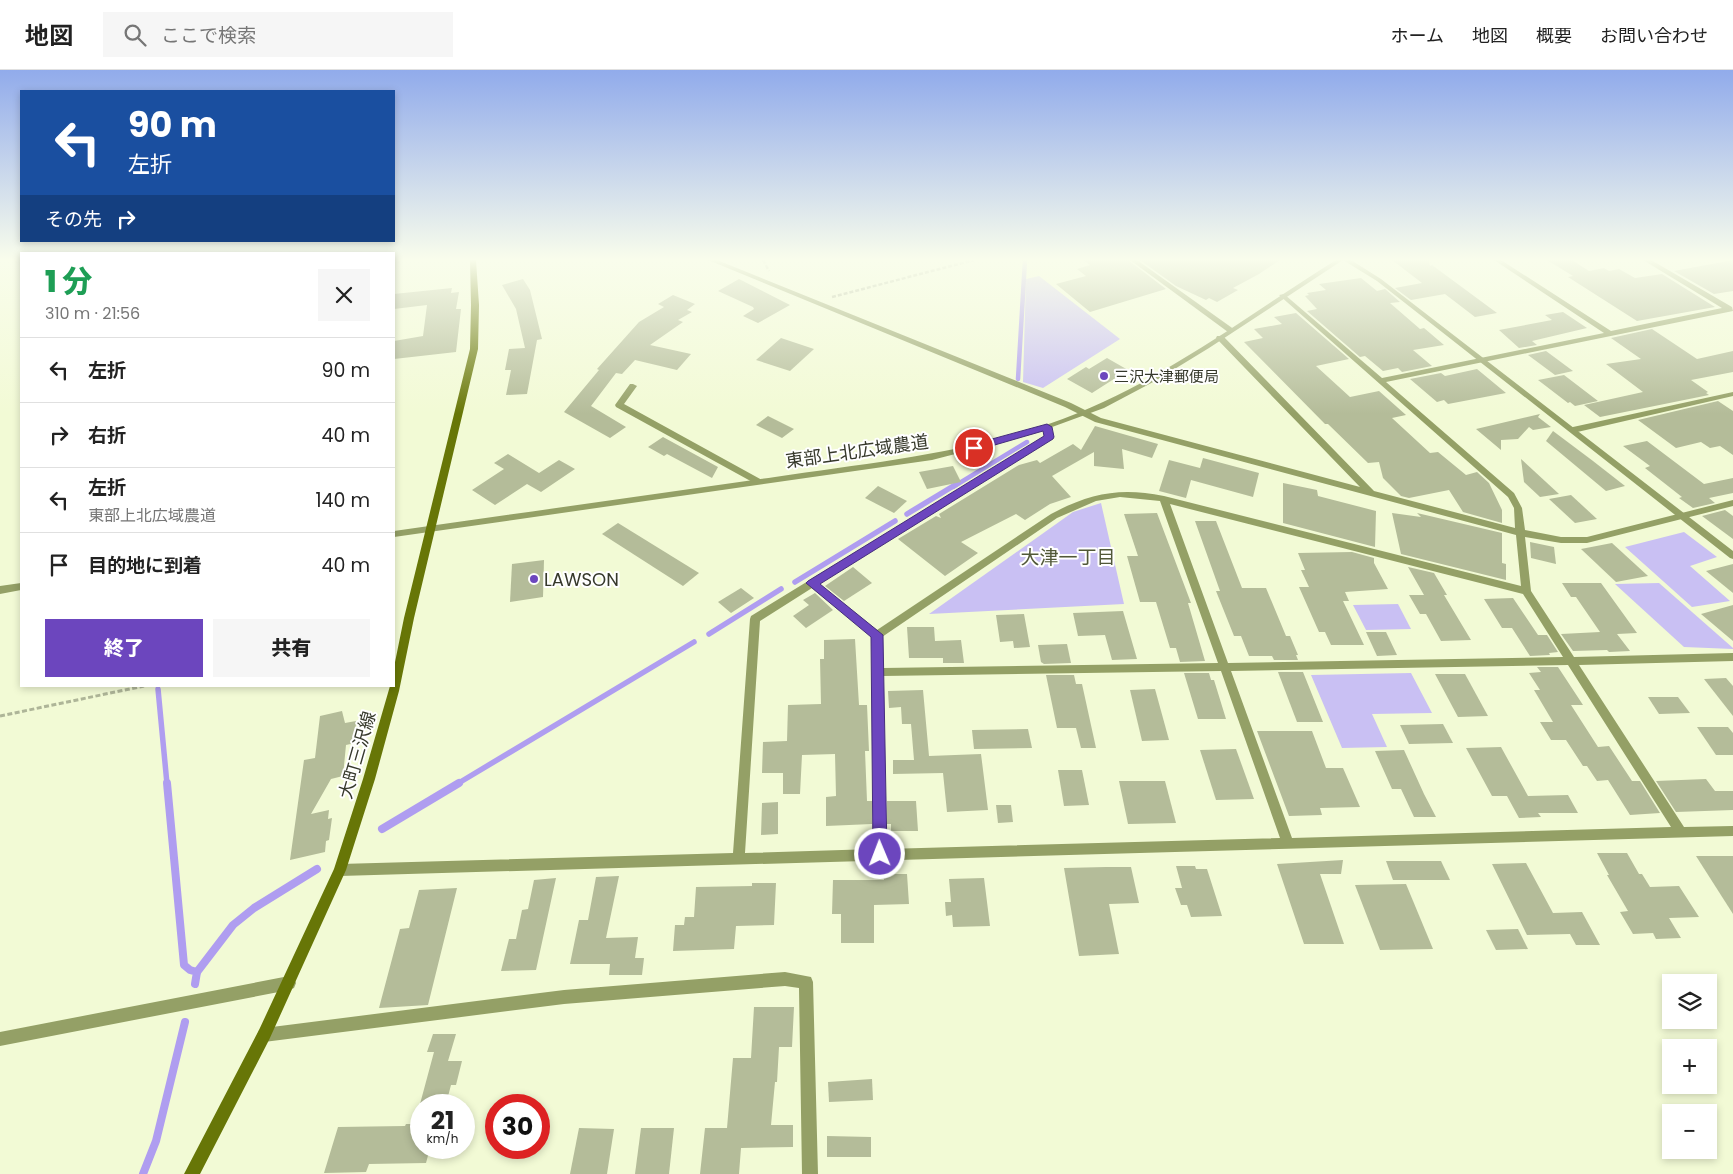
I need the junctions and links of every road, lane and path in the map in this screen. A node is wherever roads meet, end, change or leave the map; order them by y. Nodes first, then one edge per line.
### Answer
1 (475, 312) edge
2 (834, 312) edge
3 (1205, 312) edge
4 (1258, 312) edge
5 (1300, 312) edge
6 (1420, 312) edge
7 (1576, 312) edge
8 (1723, 312) edge
9 (1231, 330) junction
10 (1608, 332) junction
11 (1220, 338) junction
12 (1481, 359) junction
13 (1378, 381) junction
14 (633, 386) dead end
15 (1733, 394) edge
16 (1085, 413) junction
17 (1047, 427) junction
18 (1573, 430) junction
19 (759, 482) junction
20 (1372, 494) junction
21 (1164, 499) junction
22 (1733, 503) edge
23 (1682, 516) junction
24 (430, 529) junction
25 (1521, 533) junction
26 (395, 534) edge
27 (1733, 556) edge
28 (812, 583) junction
29 (20, 587) edge
30 (0, 590) edge
31 (1526, 591) junction
32 (877, 635) junction
33 (1733, 657) edge
34 (1569, 662) junction
35 (1224, 666) junction
36 (877, 672) junction
37 (395, 686) edge
38 (139, 687) edge
39 (395, 687) edge
40 (0, 716) edge
41 (1733, 831) edge
42 (1680, 832) junction
43 (1288, 843) junction
44 (880, 854) junction
45 (739, 858) junction
46 (340, 870) junction
47 (289, 983) junction
48 (264, 1036) junction
49 (0, 1039) edge
50 (192, 1174) edge
51 (810, 1174) edge

1 - 24 main road, 大町三沢線
2 - 16 street
3 - 9 street
4 - 9 street, 東部上北広域農道
5 - 13 street
6 - 12 street
7 - 10 street
8 - 10 street
9 - 11 street, 東部上北広域農道
10 - 12 street
11 - 16 street, 東部上北広域農道
11 - 20 street
12 - 13 street
12 - 18 street
13 - 25 street
14 - 19 street
15 - 18 street
16 - 17 street, 東部上北広域農道
16 - 20 street
17 - 19 street, 東部上北広域農道
17 - 28 street
18 - 23 street
19 - 24 street, 東部上北広域農道
20 - 25 street
21 - 31 street
21 - 32 street
21 - 35 street
22 - 23 street
23 - 25 street
23 - 27 street
24 - 26 street, 東部上北広域農道
24 - 37 main road, 大町三沢線
25 - 31 street
28 - 32 street
28 - 45 street
29 - 30 street
31 - 34 street
32 - 36 street
33 - 34 street
34 - 35 street
34 - 42 street
35 - 36 street
35 - 43 street
36 - 44 street
38 - 40 path
39 - 46 main road, 大町三沢線
41 - 42 street
42 - 43 street
43 - 44 street
44 - 45 street
45 - 46 street
46 - 47 main road, 大町三沢線
47 - 48 main road, 大町三沢線
47 - 49 street
48 - 50 main road, 大町三沢線
48 - 51 street

